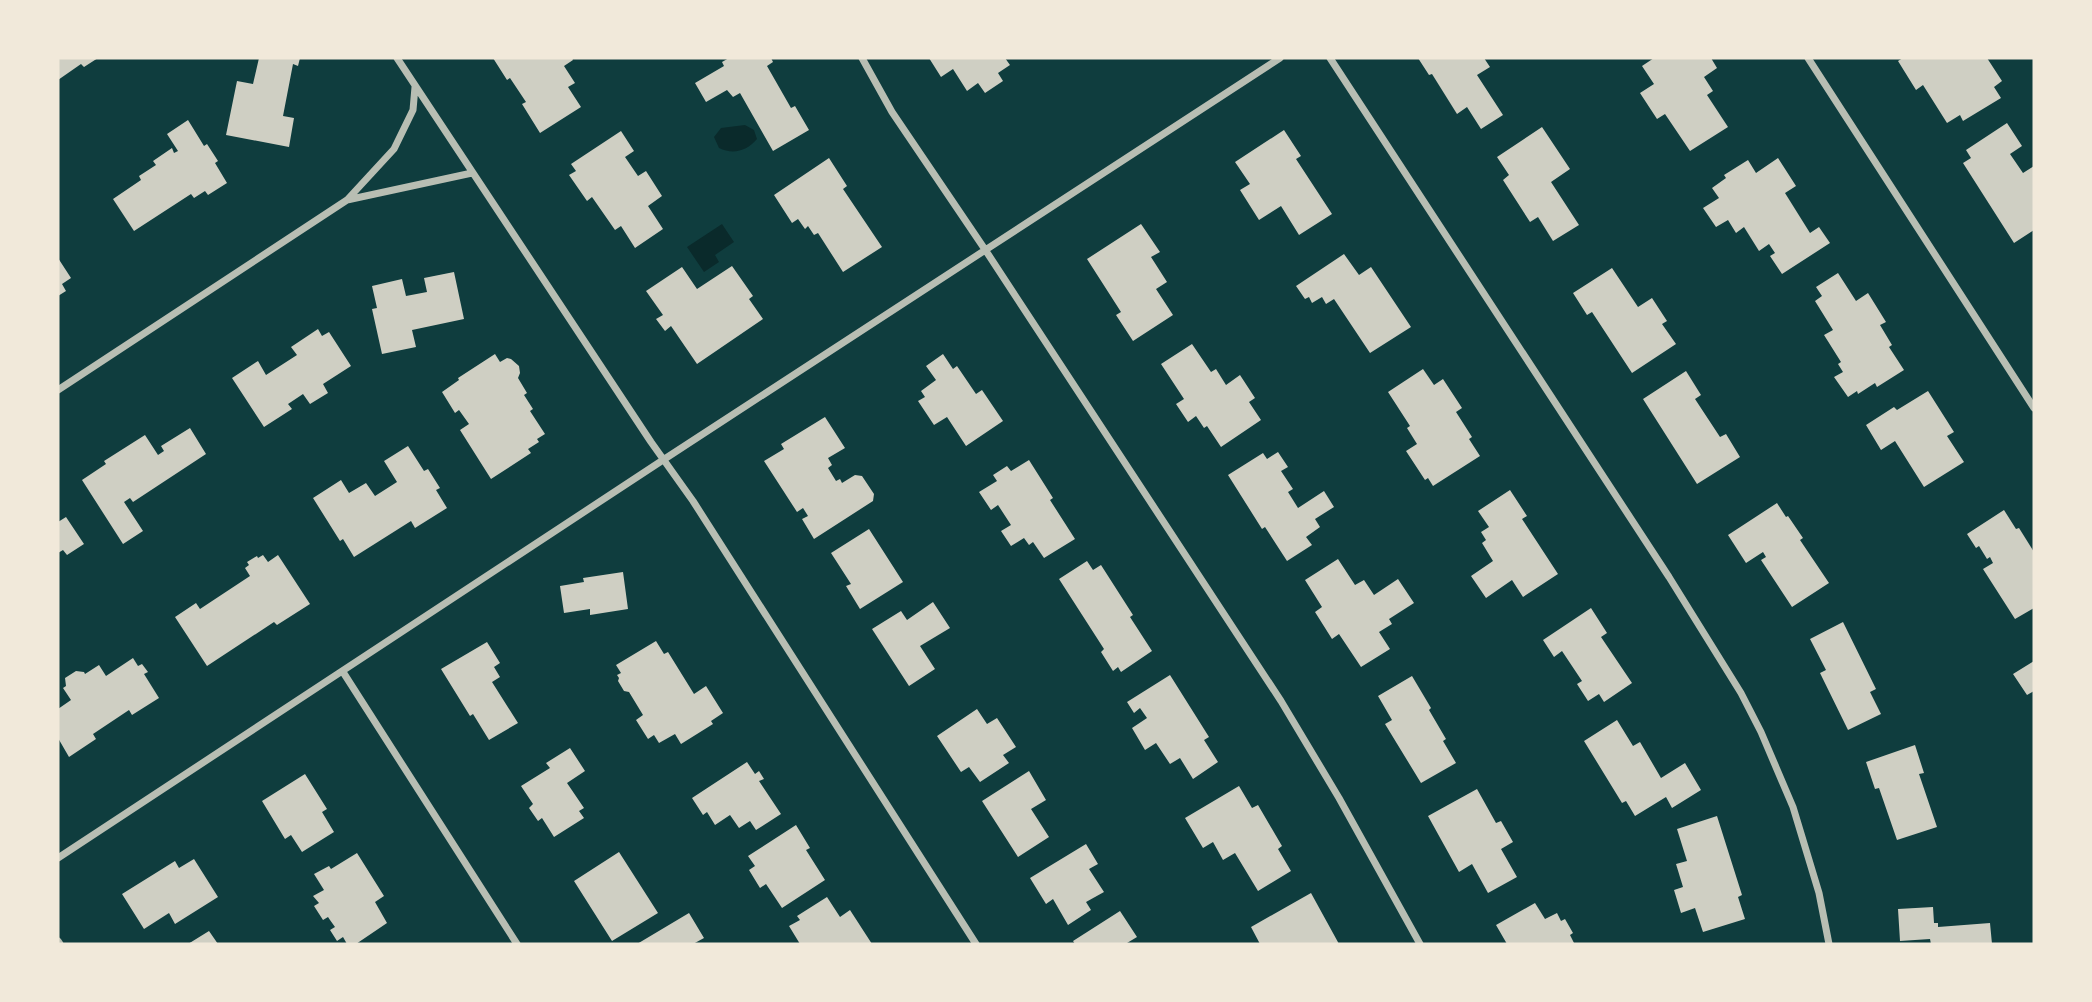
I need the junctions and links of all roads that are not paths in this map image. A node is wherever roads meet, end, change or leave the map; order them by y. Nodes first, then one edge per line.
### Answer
1 (397, 58) edge
2 (862, 58) edge
3 (1280, 58) edge
4 (1330, 58) edge
5 (1808, 58) edge
6 (415, 86) junction
7 (472, 173) junction
8 (346, 200) junction
9 (986, 251) junction
10 (58, 390) edge
11 (2034, 408) edge
12 (663, 460) junction
13 (343, 672) junction
14 (58, 858) edge
15 (517, 944) edge
16 (976, 944) edge
17 (1420, 944) edge
18 (1829, 944) edge

1 - 6 street
2 - 9 street
3 - 9 street
4 - 18 street
5 - 11 street
6 - 7 street
6 - 8 street
7 - 8 street
7 - 12 street
8 - 10 street
9 - 12 street
9 - 17 street
12 - 13 street
12 - 16 street
13 - 14 street
13 - 15 street

